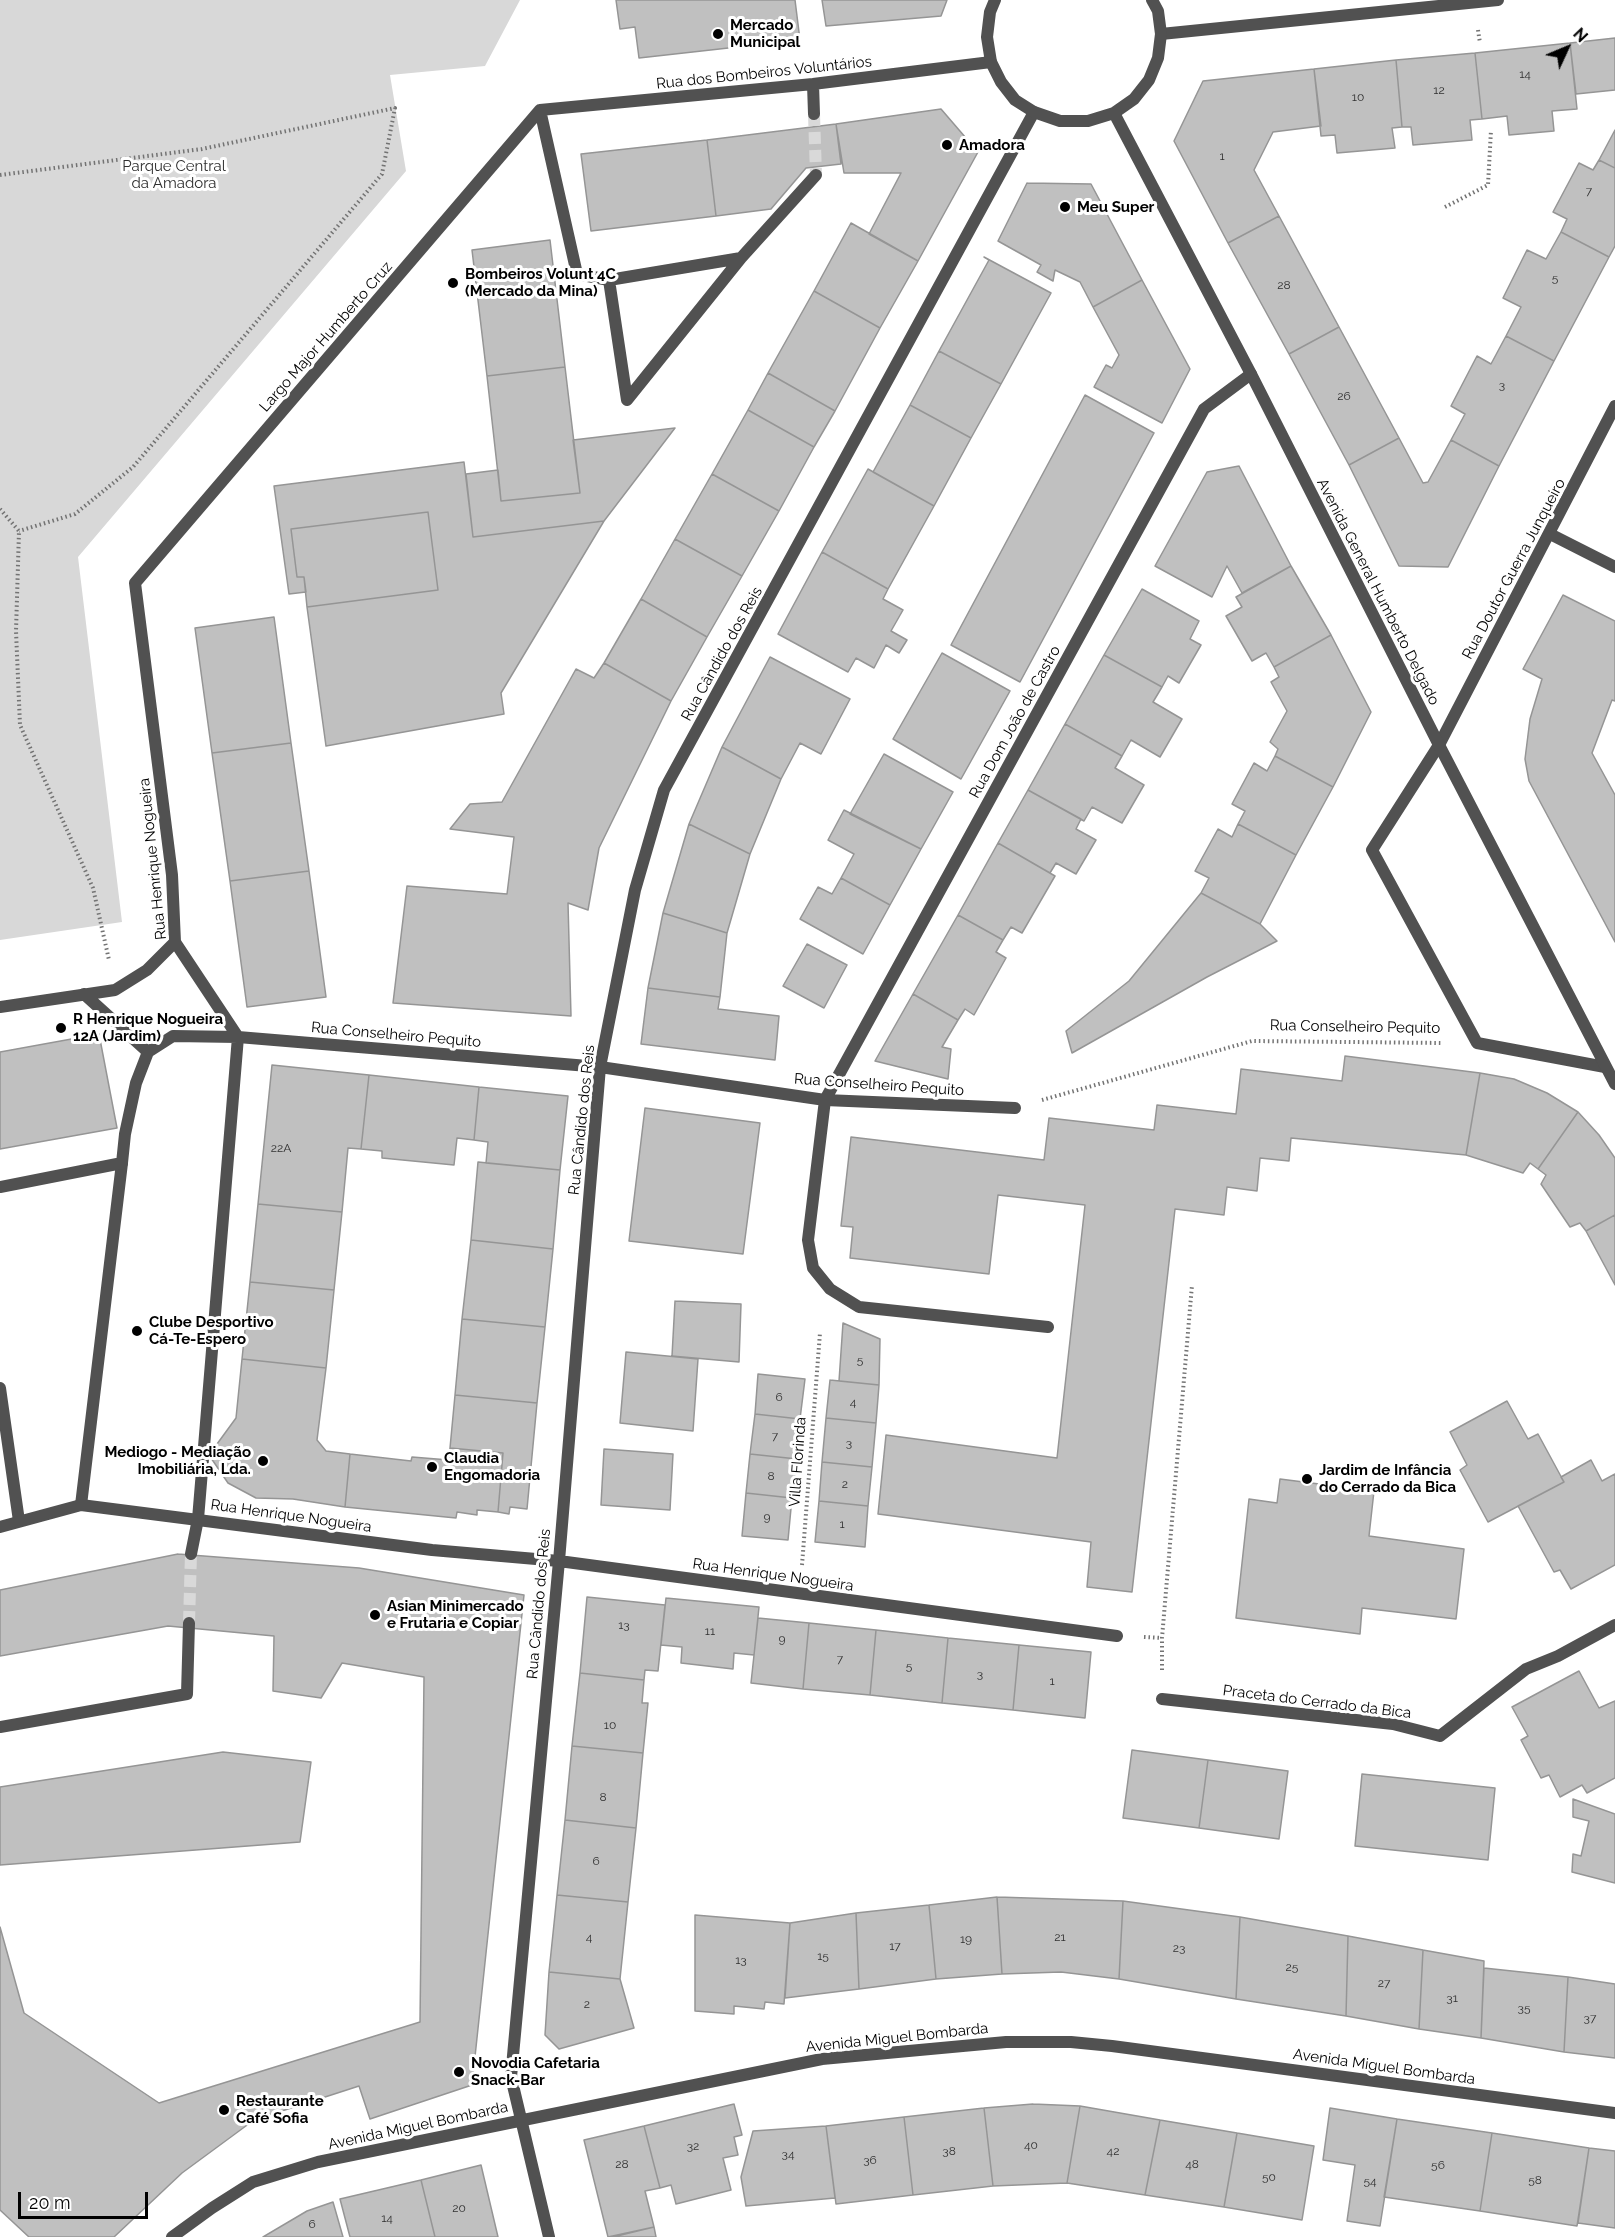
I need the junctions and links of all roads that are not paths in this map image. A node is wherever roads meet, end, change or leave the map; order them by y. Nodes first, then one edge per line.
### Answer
1 (995, 0) edge
2 (1152, 0) edge
3 (1498, 0) edge
4 (1161, 34) junction
5 (991, 62) junction
6 (813, 84) junction
7 (540, 110) junction
8 (1034, 112) junction
9 (1114, 113) junction
10 (814, 114) tunnel mouth
11 (816, 175) tunnel mouth
12 (741, 258) junction
13 (609, 280) junction
14 (1251, 374) junction
15 (1615, 406) edge
16 (1550, 534) junction
17 (1615, 567) edge
18 (135, 583) joint
19 (1439, 745) junction
20 (175, 942) junction
21 (84, 994) junction
22 (0, 1007) edge
23 (238, 1037) junction
24 (148, 1052) junction
25 (600, 1067) junction
26 (1605, 1067) junction
27 (1615, 1084) edge
28 (825, 1100) junction
29 (1016, 1108) road end
30 (122, 1163) junction
31 (0, 1187) edge
32 (1048, 1328) dead end
33 (0, 1388) edge
34 (81, 1505) junction
35 (198, 1519) junction
36 (19, 1521) junction
37 (0, 1527) edge
38 (191, 1554) tunnel mouth
39 (559, 1561) junction
40 (189, 1623) tunnel mouth
41 (1615, 1625) edge
42 (1117, 1636) dead end
43 (1162, 1699) road end
44 (0, 1727) edge
45 (1615, 2113) edge
46 (521, 2119) junction
47 (172, 2237) edge
48 (549, 2237) edge

1 - 5 street
2 - 4 street
3 - 4 street
4 - 9 street
5 - 6 street, Rua dos Bombeiros Voluntários
5 - 8 street
6 - 7 street, Rua dos Bombeiros Voluntários
6 - 10 street
7 - 13 street
7 - 18 street, Largo Major Humberto Cruz
8 - 9 street
8 - 25 street, Rua Cândido dos Reis
9 - 14 street, Avenida General Humberto Delgado
11 - 12 street
12 - 13 street
12 - 13 street
14 - 19 street, Avenida General Humberto Delgado
14 - 28 street, Rua Dom João de Castro
15 - 16 street, Rua Doutor Guerra Junqueiro
16 - 17 street
16 - 19 street, Rua Doutor Guerra Junqueiro
18 - 20 street, Rua Henrique Nogueira
19 - 26 street, Avenida General Humberto Delgado
19 - 26 street, Rua Conselheiro Pequito
20 - 21 street
20 - 23 street, Rua Henrique Nogueira
21 - 22 street
21 - 24 street
23 - 24 street, Rua Conselheiro Pequito
23 - 25 street, Rua Conselheiro Pequito
23 - 35 street, Rua Henrique Nogueira
24 - 30 street
25 - 28 street, Rua Conselheiro Pequito
25 - 39 street, Rua Cândido dos Reis
26 - 27 street, Avenida General Humberto Delgado
28 - 29 street, Rua Conselheiro Pequito
28 - 32 street
30 - 31 street
30 - 34 street
33 - 36 street
34 - 35 street
34 - 36 street
35 - 38 street
35 - 39 street, Rua Henrique Nogueira
36 - 37 street
39 - 42 street, Rua Henrique Nogueira
39 - 46 street, Rua Cândido dos Reis
40 - 44 street
41 - 43 street, Praceta do Cerrado da Bica
45 - 46 street, Avenida Miguel Bombarda
46 - 47 street, Avenida Miguel Bombarda
46 - 48 street, Rua Cândido dos Reis

